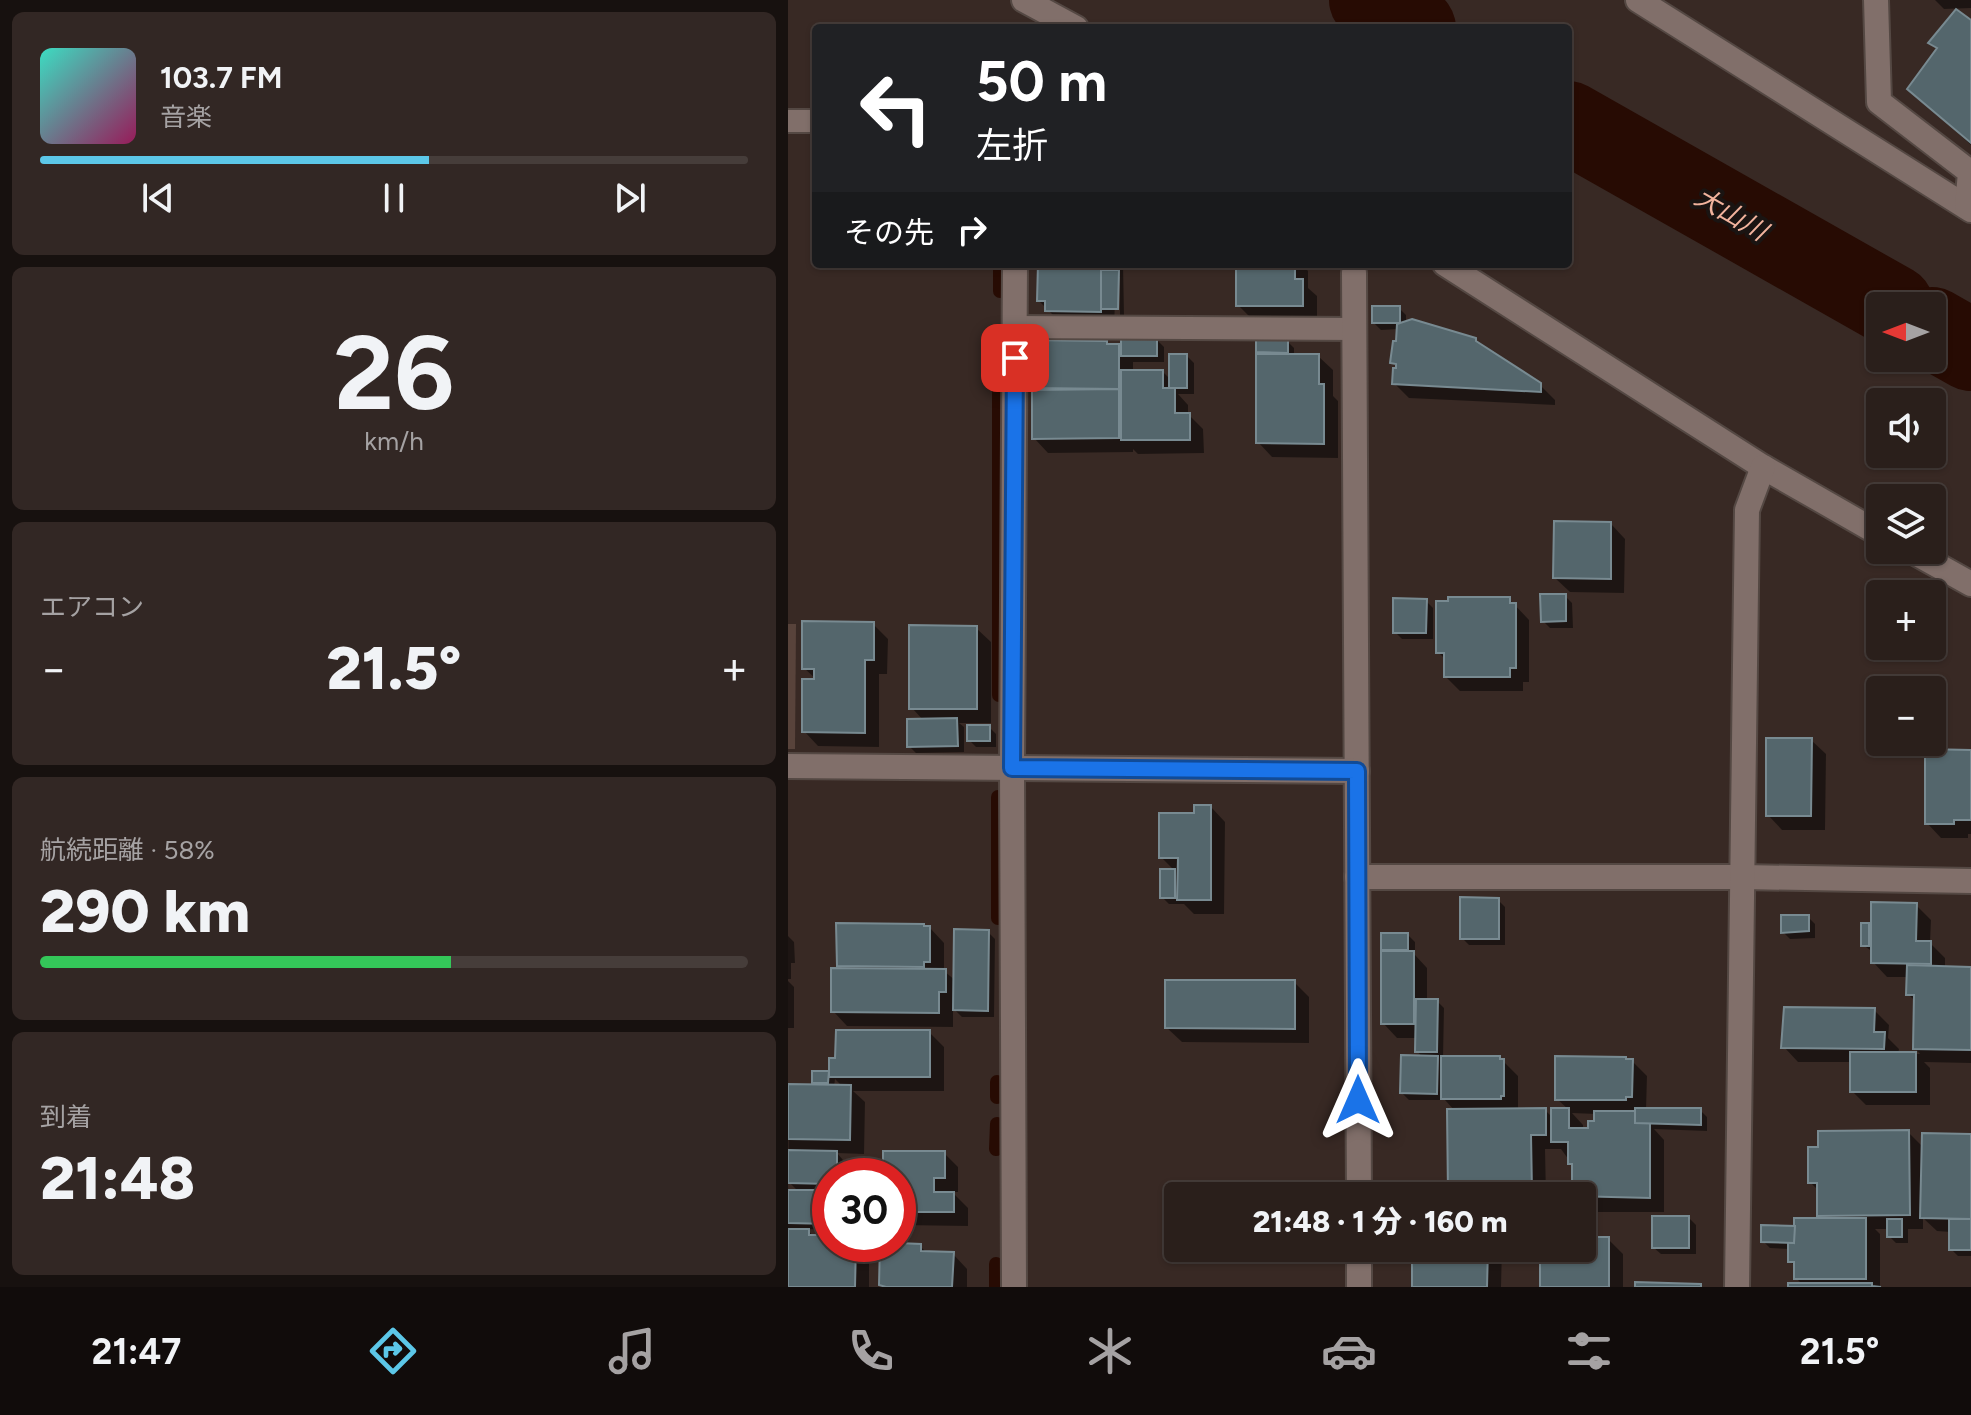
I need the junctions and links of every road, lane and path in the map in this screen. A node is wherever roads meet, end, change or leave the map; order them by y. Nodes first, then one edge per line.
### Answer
1 (1024, 0) edge
2 (1638, 0) edge
3 (1876, 0) edge
4 (1069, 24) edge
5 (788, 121) edge
6 (812, 121) edge
7 (1969, 209) edge
8 (1015, 268) edge
9 (1451, 268) edge
10 (1354, 273) dead end
11 (1015, 327) junction
12 (1355, 329) junction
13 (1763, 467) junction
14 (1866, 526) edge
15 (1935, 564) edge
16 (1971, 584) edge
17 (788, 766) edge
18 (1012, 768) junction
19 (1357, 771) junction
20 (1357, 877) junction
21 (1743, 877) junction
22 (1971, 881) edge
23 (1359, 1182) edge
24 (1359, 1262) edge
25 (1014, 1287) edge
26 (1359, 1287) edge
27 (1737, 1287) edge

1 - 4 street
2 - 7 street
3 - 7 street
5 - 6 lane
8 - 11 street
9 - 13 street
10 - 12 street
11 - 12 lane
11 - 18 street
12 - 19 street
13 - 14 street
13 - 21 street
15 - 16 street
17 - 18 street
18 - 19 street
18 - 25 street
19 - 20 street
20 - 21 street
20 - 23 street
21 - 22 street
21 - 27 street
24 - 26 street

